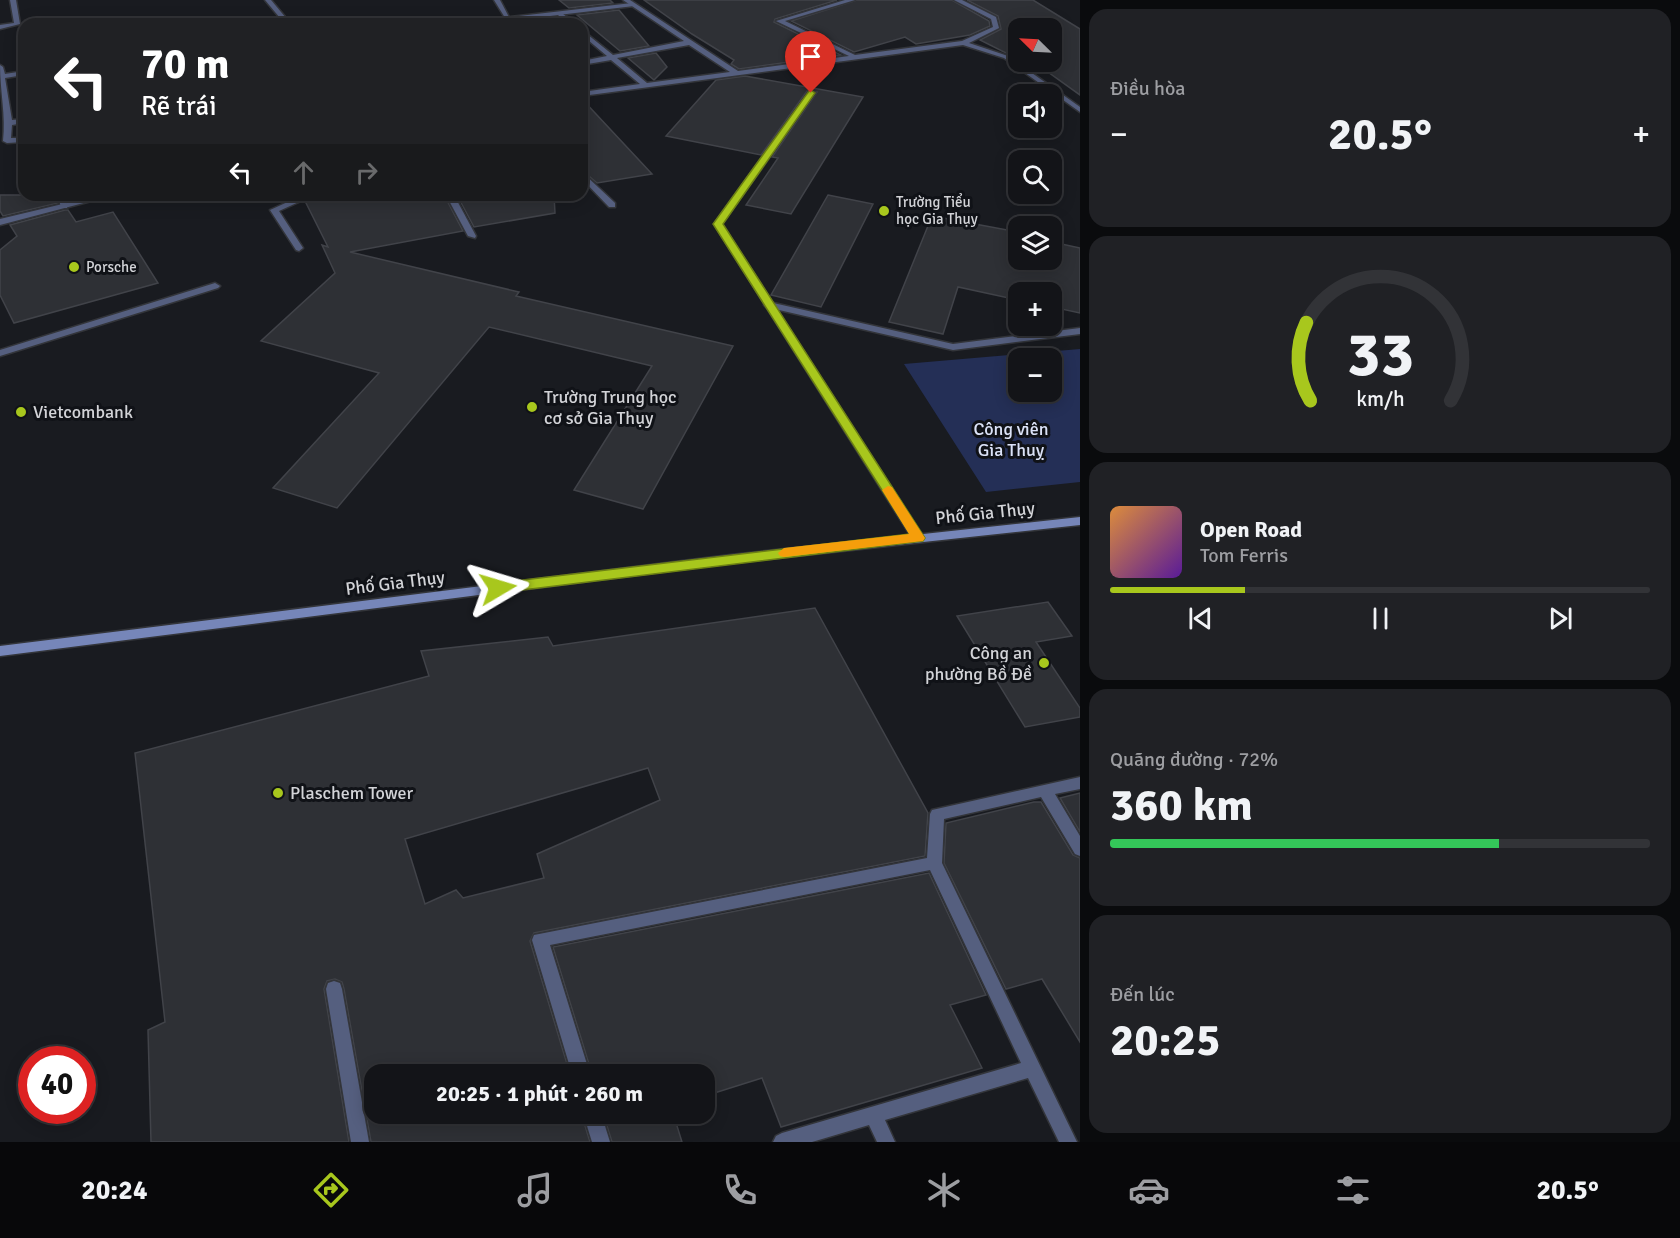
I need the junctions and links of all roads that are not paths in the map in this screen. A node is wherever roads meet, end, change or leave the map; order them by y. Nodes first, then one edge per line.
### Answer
1 (13, 0) edge
2 (268, 0) edge
3 (497, 0) edge
4 (626, 0) edge
5 (852, 0) edge
6 (957, 0) edge
7 (632, 5) junction
8 (561, 15) junction
9 (283, 18) edge
10 (508, 18) edge
11 (530, 18) edge
12 (565, 18) edge
13 (0, 27) edge
14 (588, 37) edge
15 (692, 42) junction
16 (963, 43) junction
17 (853, 56) junction
18 (614, 57) junction
19 (588, 62) edge
20 (0, 67) edge
21 (18, 74) edge
22 (738, 74) junction
23 (3, 76) junction
24 (646, 86) junction
25 (588, 93) edge
26 (811, 93) dead end
27 (1080, 110) edge
28 (18, 122) edge
29 (9, 123) junction
30 (18, 140) edge
31 (588, 180) edge
32 (63, 201) edge
33 (85, 201) edge
34 (297, 201) edge
35 (453, 201) edge
36 (612, 205) dead end
37 (64, 206) junction
38 (0, 222) edge
39 (472, 236) dead end
40 (299, 248) dead end
41 (215, 286) dead end
42 (769, 305) junction
43 (1080, 331) edge
44 (0, 353) edge
45 (1080, 520) edge
46 (918, 538) junction
47 (0, 651) edge
48 (1080, 783) edge
49 (1045, 791) junction
50 (1080, 849) edge
51 (934, 863) junction
52 (334, 989) dead end
53 (578, 1064) edge
54 (1032, 1068) junction
55 (873, 1115) junction
56 (595, 1124) edge
57 (360, 1142) edge
58 (601, 1142) edge
59 (782, 1142) edge
60 (886, 1142) edge
61 (1068, 1142) edge

1 - 13 street
2 - 9 street
3 - 10 street
4 - 7 street
5 - 17 street
6 - 16 street
7 - 8 street
7 - 15 street
8 - 11 street
8 - 12 street
14 - 18 street
15 - 18 street
15 - 22 street
16 - 17 street
16 - 27 street
17 - 22 street
18 - 19 street
18 - 24 street
20 - 23 street
21 - 23 street
22 - 24 street
23 - 29 street
24 - 25 street
26 - 42 street
28 - 29 street
29 - 30 street
31 - 36 street
32 - 37 street
33 - 37 street
34 - 40 street
35 - 39 street
37 - 38 street
41 - 44 street
42 - 43 street
42 - 46 street
45 - 46 street, Phố Gia Thụy
46 - 47 street, Phố Gia Thụy
48 - 49 street
49 - 50 street
49 - 51 street
51 - 53 street
51 - 54 street
52 - 57 street
54 - 55 street
54 - 61 street
55 - 59 street
55 - 60 street
56 - 58 street

